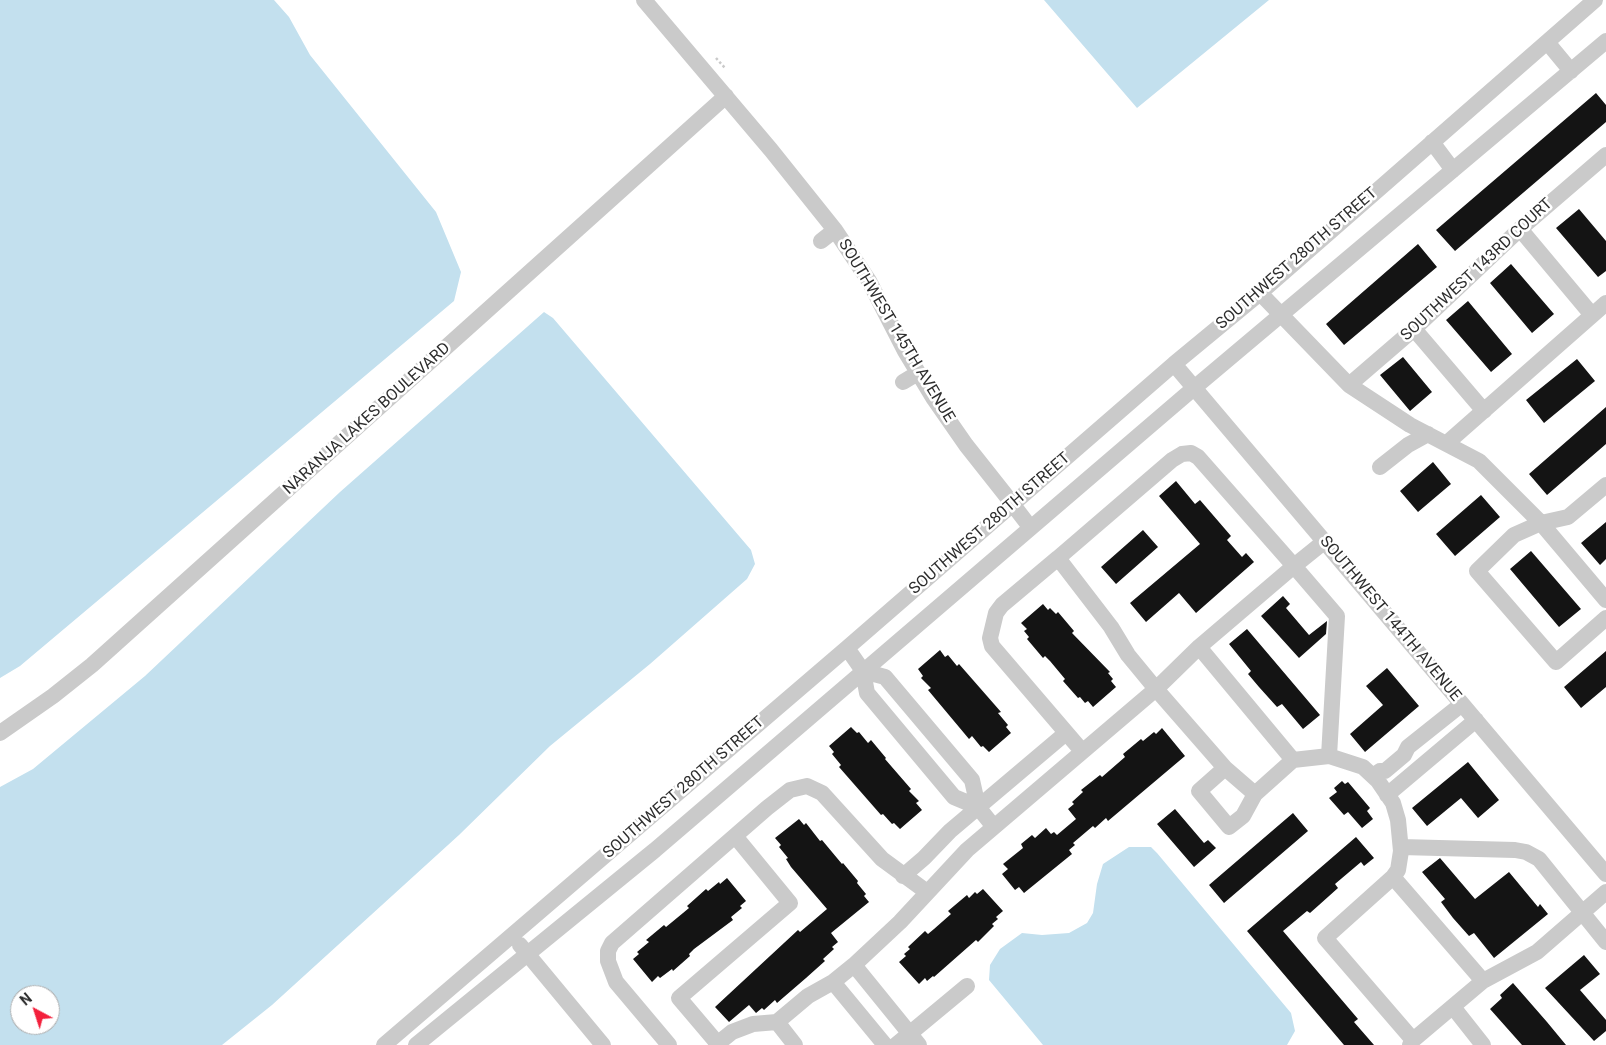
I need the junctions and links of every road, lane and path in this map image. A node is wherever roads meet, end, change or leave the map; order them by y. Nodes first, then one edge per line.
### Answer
1 (1595, 0) edge
2 (649, 2) edge
3 (1606, 41) edge
4 (1547, 42) junction
5 (716, 58) dead end
6 (725, 68) dead end
7 (1571, 71) junction
8 (726, 96) junction
9 (1432, 142) junction
10 (1606, 155) edge
11 (1453, 170) junction
12 (1520, 229) junction
13 (835, 230) junction
14 (821, 241) dead end
15 (1260, 293) junction
16 (1606, 303) edge
17 (1281, 315) junction
18 (1592, 315) junction
19 (1414, 329) junction
20 (1174, 364) junction
21 (918, 373) junction
22 (903, 382) dead end
23 (1348, 385) junction
24 (1194, 388) junction
25 (1484, 411) junction
26 (1428, 434) junction
27 (1446, 443) junction
28 (1380, 467) dead end
29 (1606, 485) edge
30 (1013, 504) junction
31 (1541, 524) junction
32 (1030, 528) junction
33 (1325, 541) junction
34 (1058, 558) junction
35 (1294, 566) junction
36 (1606, 600) edge
37 (1606, 618) edge
38 (1199, 647) junction
39 (846, 648) junction
40 (863, 671) junction
41 (1156, 689) junction
42 (1462, 704) junction
43 (1476, 720) junction
44 (0, 733) edge
45 (1066, 733) junction
46 (1406, 751) junction
47 (1082, 752) junction
48 (1329, 756) junction
49 (1293, 760) junction
50 (1226, 768) junction
51 (1416, 771) junction
52 (1376, 773) junction
53 (1255, 794) junction
54 (1387, 796) junction
55 (978, 807) junction
56 (994, 827) junction
57 (735, 836) junction
58 (614, 848) junction
59 (1401, 848) junction
60 (633, 868) junction
61 (1606, 874) edge
62 (903, 876) junction
63 (1393, 877) junction
64 (927, 892) junction
65 (1606, 892) edge
66 (1582, 913) junction
67 (513, 936) junction
68 (1606, 942) edge
69 (528, 953) junction
70 (854, 965) junction
71 (1483, 981) junction
72 (834, 982) junction
73 (967, 986) dead end
74 (1452, 1008) junction
75 (777, 1022) junction
76 (914, 1039) edge
77 (1411, 1043) edge
78 (717, 1044) edge
79 (384, 1045) edge
80 (416, 1045) edge
81 (604, 1045) edge
82 (669, 1045) edge
83 (795, 1045) edge
84 (885, 1045) edge
85 (896, 1045) edge
86 (1483, 1045) edge

1 - 4 street, SOUTHWEST 280TH STREET
2 - 8 street, SOUTHWEST 145TH AVENUE
3 - 7 street, SOUTHWEST 280TH STREET
4 - 7 street
4 - 9 street, SOUTHWEST 280TH STREET
5 - 6 path
7 - 11 street, SOUTHWEST 280TH STREET
8 - 13 street, SOUTHWEST 145TH AVENUE
8 - 44 street, NARANJA LAKES BOULEVARD
9 - 11 street
9 - 15 street, SOUTHWEST 280TH STREET
10 - 12 street, SOUTHWEST 143RD COURT
11 - 17 street, SOUTHWEST 280TH STREET
12 - 18 street
12 - 19 street, SOUTHWEST 143RD COURT
13 - 14 street
13 - 21 street, SOUTHWEST 145TH AVENUE
15 - 17 street
15 - 20 street, SOUTHWEST 280TH STREET
16 - 18 street
17 - 23 street
17 - 24 street, SOUTHWEST 280TH STREET
18 - 25 street
19 - 23 street, SOUTHWEST 143RD COURT
19 - 25 street
20 - 24 street, SOUTHWEST 144TH AVENUE
20 - 30 street, SOUTHWEST 280TH STREET
21 - 22 street
21 - 30 street, SOUTHWEST 145TH AVENUE
23 - 26 street
24 - 32 street, SOUTHWEST 280TH STREET
24 - 33 street, SOUTHWEST 144TH AVENUE
25 - 27 street
26 - 27 street
26 - 28 street
27 - 31 street
29 - 31 street
30 - 32 street, SOUTHWEST 145TH AVENUE
30 - 39 street, SOUTHWEST 280TH STREET
31 - 36 street
31 - 37 street
32 - 40 street, SOUTHWEST 280TH STREET
33 - 35 street
33 - 42 street, SOUTHWEST 144TH AVENUE
34 - 35 street
34 - 41 street
34 - 45 street
35 - 38 street
35 - 48 street
38 - 41 street
38 - 49 street
39 - 40 street
39 - 58 street, SOUTHWEST 280TH STREET
40 - 55 street
40 - 55 street
40 - 60 street, SOUTHWEST 280TH STREET
41 - 47 street
41 - 50 street
42 - 43 street, SOUTHWEST 144TH AVENUE
42 - 46 street
43 - 51 street
43 - 61 street, SOUTHWEST 144TH AVENUE
45 - 47 street
45 - 55 street
46 - 51 street
46 - 52 street
47 - 56 street
48 - 49 street
48 - 52 street
49 - 53 street
50 - 53 street
50 - 53 street
51 - 54 street
52 - 54 street
54 - 59 street
55 - 56 street
55 - 62 street
56 - 64 street
57 - 62 street
57 - 78 street
57 - 82 street
58 - 60 street
58 - 67 street, SOUTHWEST 280TH STREET
59 - 63 street
59 - 66 street
60 - 69 street, SOUTHWEST 280TH STREET
62 - 64 street
63 - 71 street
63 - 77 street
64 - 70 street
65 - 66 street
66 - 68 street
66 - 71 street
67 - 69 street
67 - 79 street, SOUTHWEST 280TH STREET
69 - 80 street, SOUTHWEST 280TH STREET
69 - 81 street
70 - 72 street
70 - 76 street
71 - 74 street
72 - 75 street
72 - 84 street
73 - 76 street
74 - 77 street
74 - 86 street
75 - 78 street
75 - 83 street
76 - 85 street

